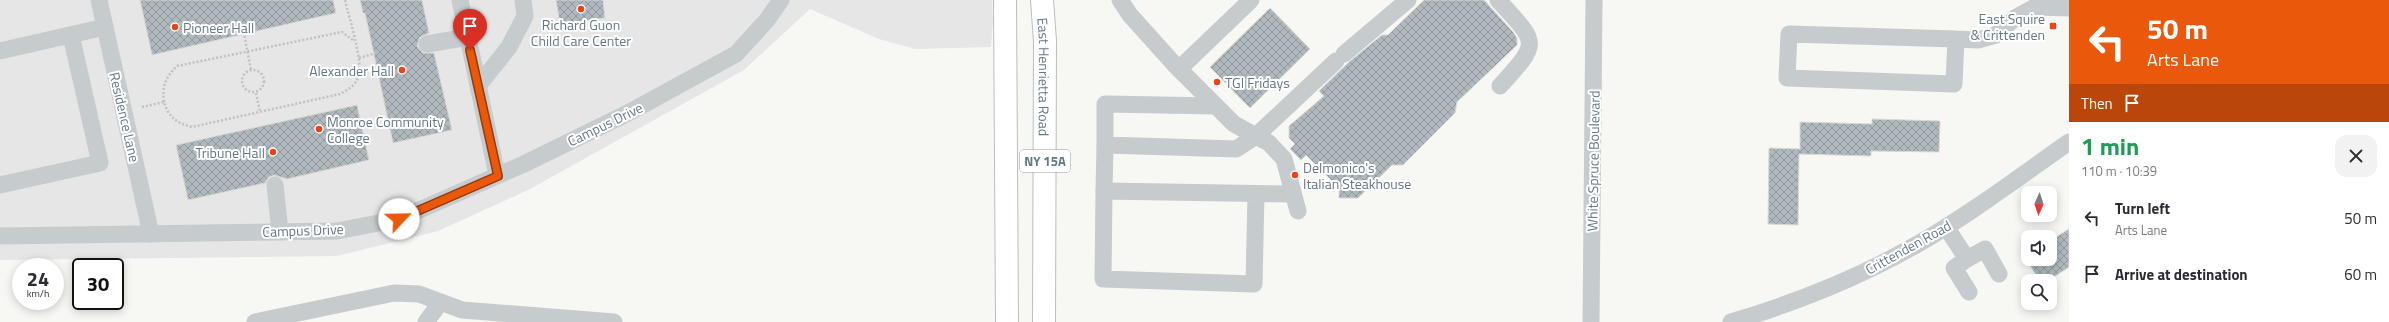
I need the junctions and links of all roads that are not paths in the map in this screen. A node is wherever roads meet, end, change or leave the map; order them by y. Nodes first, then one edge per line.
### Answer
1 (99, 0) edge
2 (460, 0) edge
3 (523, 0) edge
4 (781, 0) edge
5 (1005, 0) edge
6 (1042, 0) edge
7 (1120, 0) edge
8 (1251, 0) edge
9 (1408, 0) edge
10 (1498, 0) edge
11 (1594, 0) edge
12 (2069, 8) edge
13 (105, 28) junction
14 (71, 35) junction
15 (468, 37) junction
16 (1956, 40) junction
17 (427, 44) dead end
18 (0, 51) edge
19 (1179, 69) junction
20 (478, 86) junction
21 (1500, 86) dead end
22 (1216, 106) junction
23 (1256, 136) junction
24 (2069, 142) edge
25 (1105, 145) junction
26 (498, 176) junction
27 (0, 185) edge
28 (275, 185) dead end
29 (1104, 191) junction
30 (1256, 194) junction
31 (1293, 194) junction
32 (1298, 211) dead end
33 (1946, 227) junction
34 (280, 232) junction
35 (152, 234) junction
36 (0, 236) edge
37 (1968, 259) junction
38 (1999, 274) dead end
39 (1970, 292) dead end
40 (440, 303) junction
41 (574, 320) edge
42 (257, 322) edge
43 (426, 322) edge
44 (614, 322) edge
45 (1007, 322) edge
46 (1044, 322) edge
47 (1591, 322) edge
48 (1731, 322) edge

1 - 13 street, Residence Lane
2 - 15 street
3 - 20 street
4 - 26 street, Campus Drive
5 - 45 main road, NY 15A
6 - 46 main road, East Henrietta Road / NY 15A
7 - 19 street
8 - 19 street
9 - 23 street
10 - 21 street
11 - 47 street, White Spruce Boulevard
12 - 16 street
13 - 14 street
13 - 35 street, Residence Lane
14 - 18 street
14 - 27 street
15 - 17 street
15 - 20 street
16 - 16 street
19 - 22 street
20 - 26 street
22 - 23 street
22 - 25 street
23 - 25 street
23 - 31 street
24 - 33 street, Crittenden Road
25 - 29 street
26 - 34 street, Campus Drive
28 - 34 street
29 - 30 street
29 - 30 street
30 - 31 street
31 - 32 street
33 - 37 street
33 - 48 street, Crittenden Road
34 - 35 street, Campus Drive
35 - 36 street, Campus Drive
37 - 38 street
37 - 39 street
40 - 41 street
40 - 42 street
40 - 43 street
41 - 44 street

